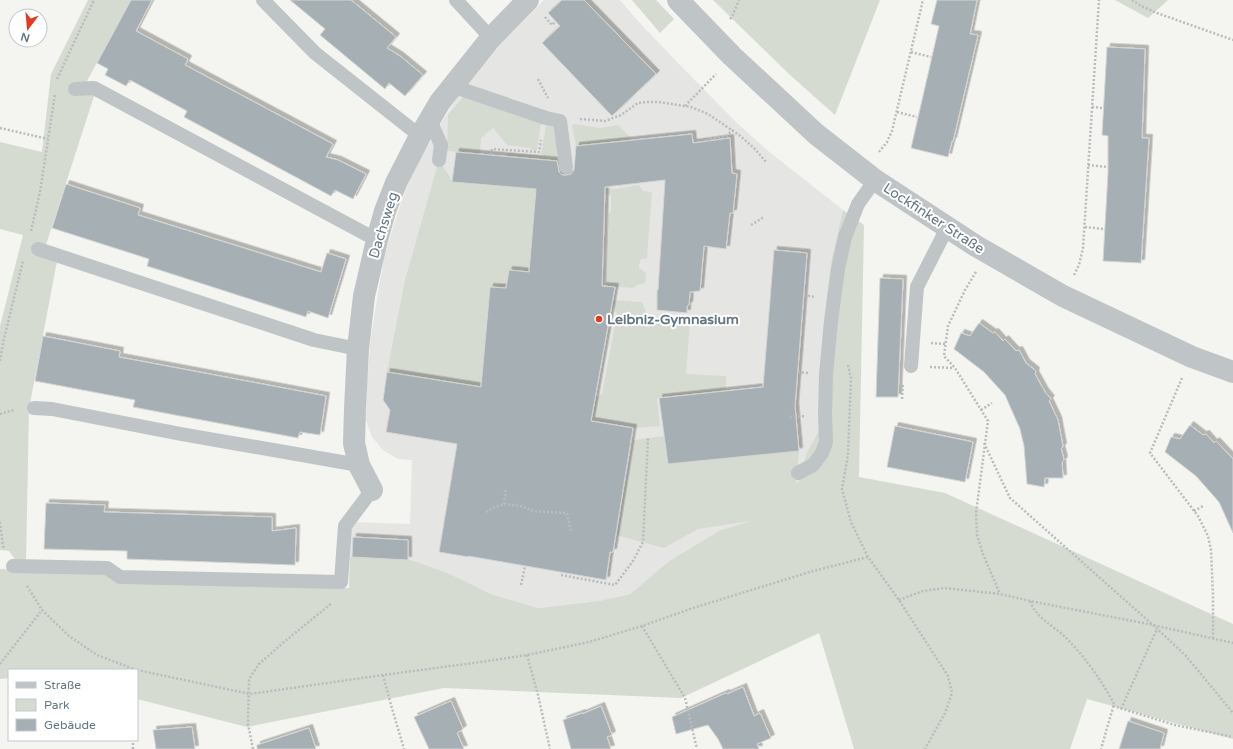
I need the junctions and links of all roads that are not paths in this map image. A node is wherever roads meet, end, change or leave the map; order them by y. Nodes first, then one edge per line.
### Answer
1 (263, 0) edge
2 (456, 0) edge
3 (528, 0) edge
4 (678, 0) edge
5 (491, 38) junction
6 (452, 86) junction
7 (75, 89) dead end
8 (425, 128) junction
9 (439, 160) dead end
10 (566, 167) dead end
11 (875, 180) junction
12 (947, 228) junction
13 (377, 240) junction
14 (38, 250) dead end
15 (358, 349) junction
16 (911, 366) dead end
17 (1233, 372) edge
18 (34, 408) dead end
19 (359, 465) junction
20 (798, 473) dead end
21 (372, 490) joint
22 (13, 566) road end

1 - 8 lane
2 - 5 lane
3 - 5 street, Dachsweg
4 - 11 street, Lockfinker Straße
5 - 6 street, Dachsweg
6 - 8 street, Dachsweg
6 - 10 lane
7 - 13 lane
8 - 9 lane
8 - 13 street, Dachsweg
11 - 12 street, Lockfinker Straße
11 - 20 lane
12 - 16 lane
12 - 17 street, Lockfinker Straße
13 - 15 street, Dachsweg
14 - 15 lane
15 - 19 street, Dachsweg
18 - 19 lane
19 - 21 street, Dachsweg
21 - 22 lane

